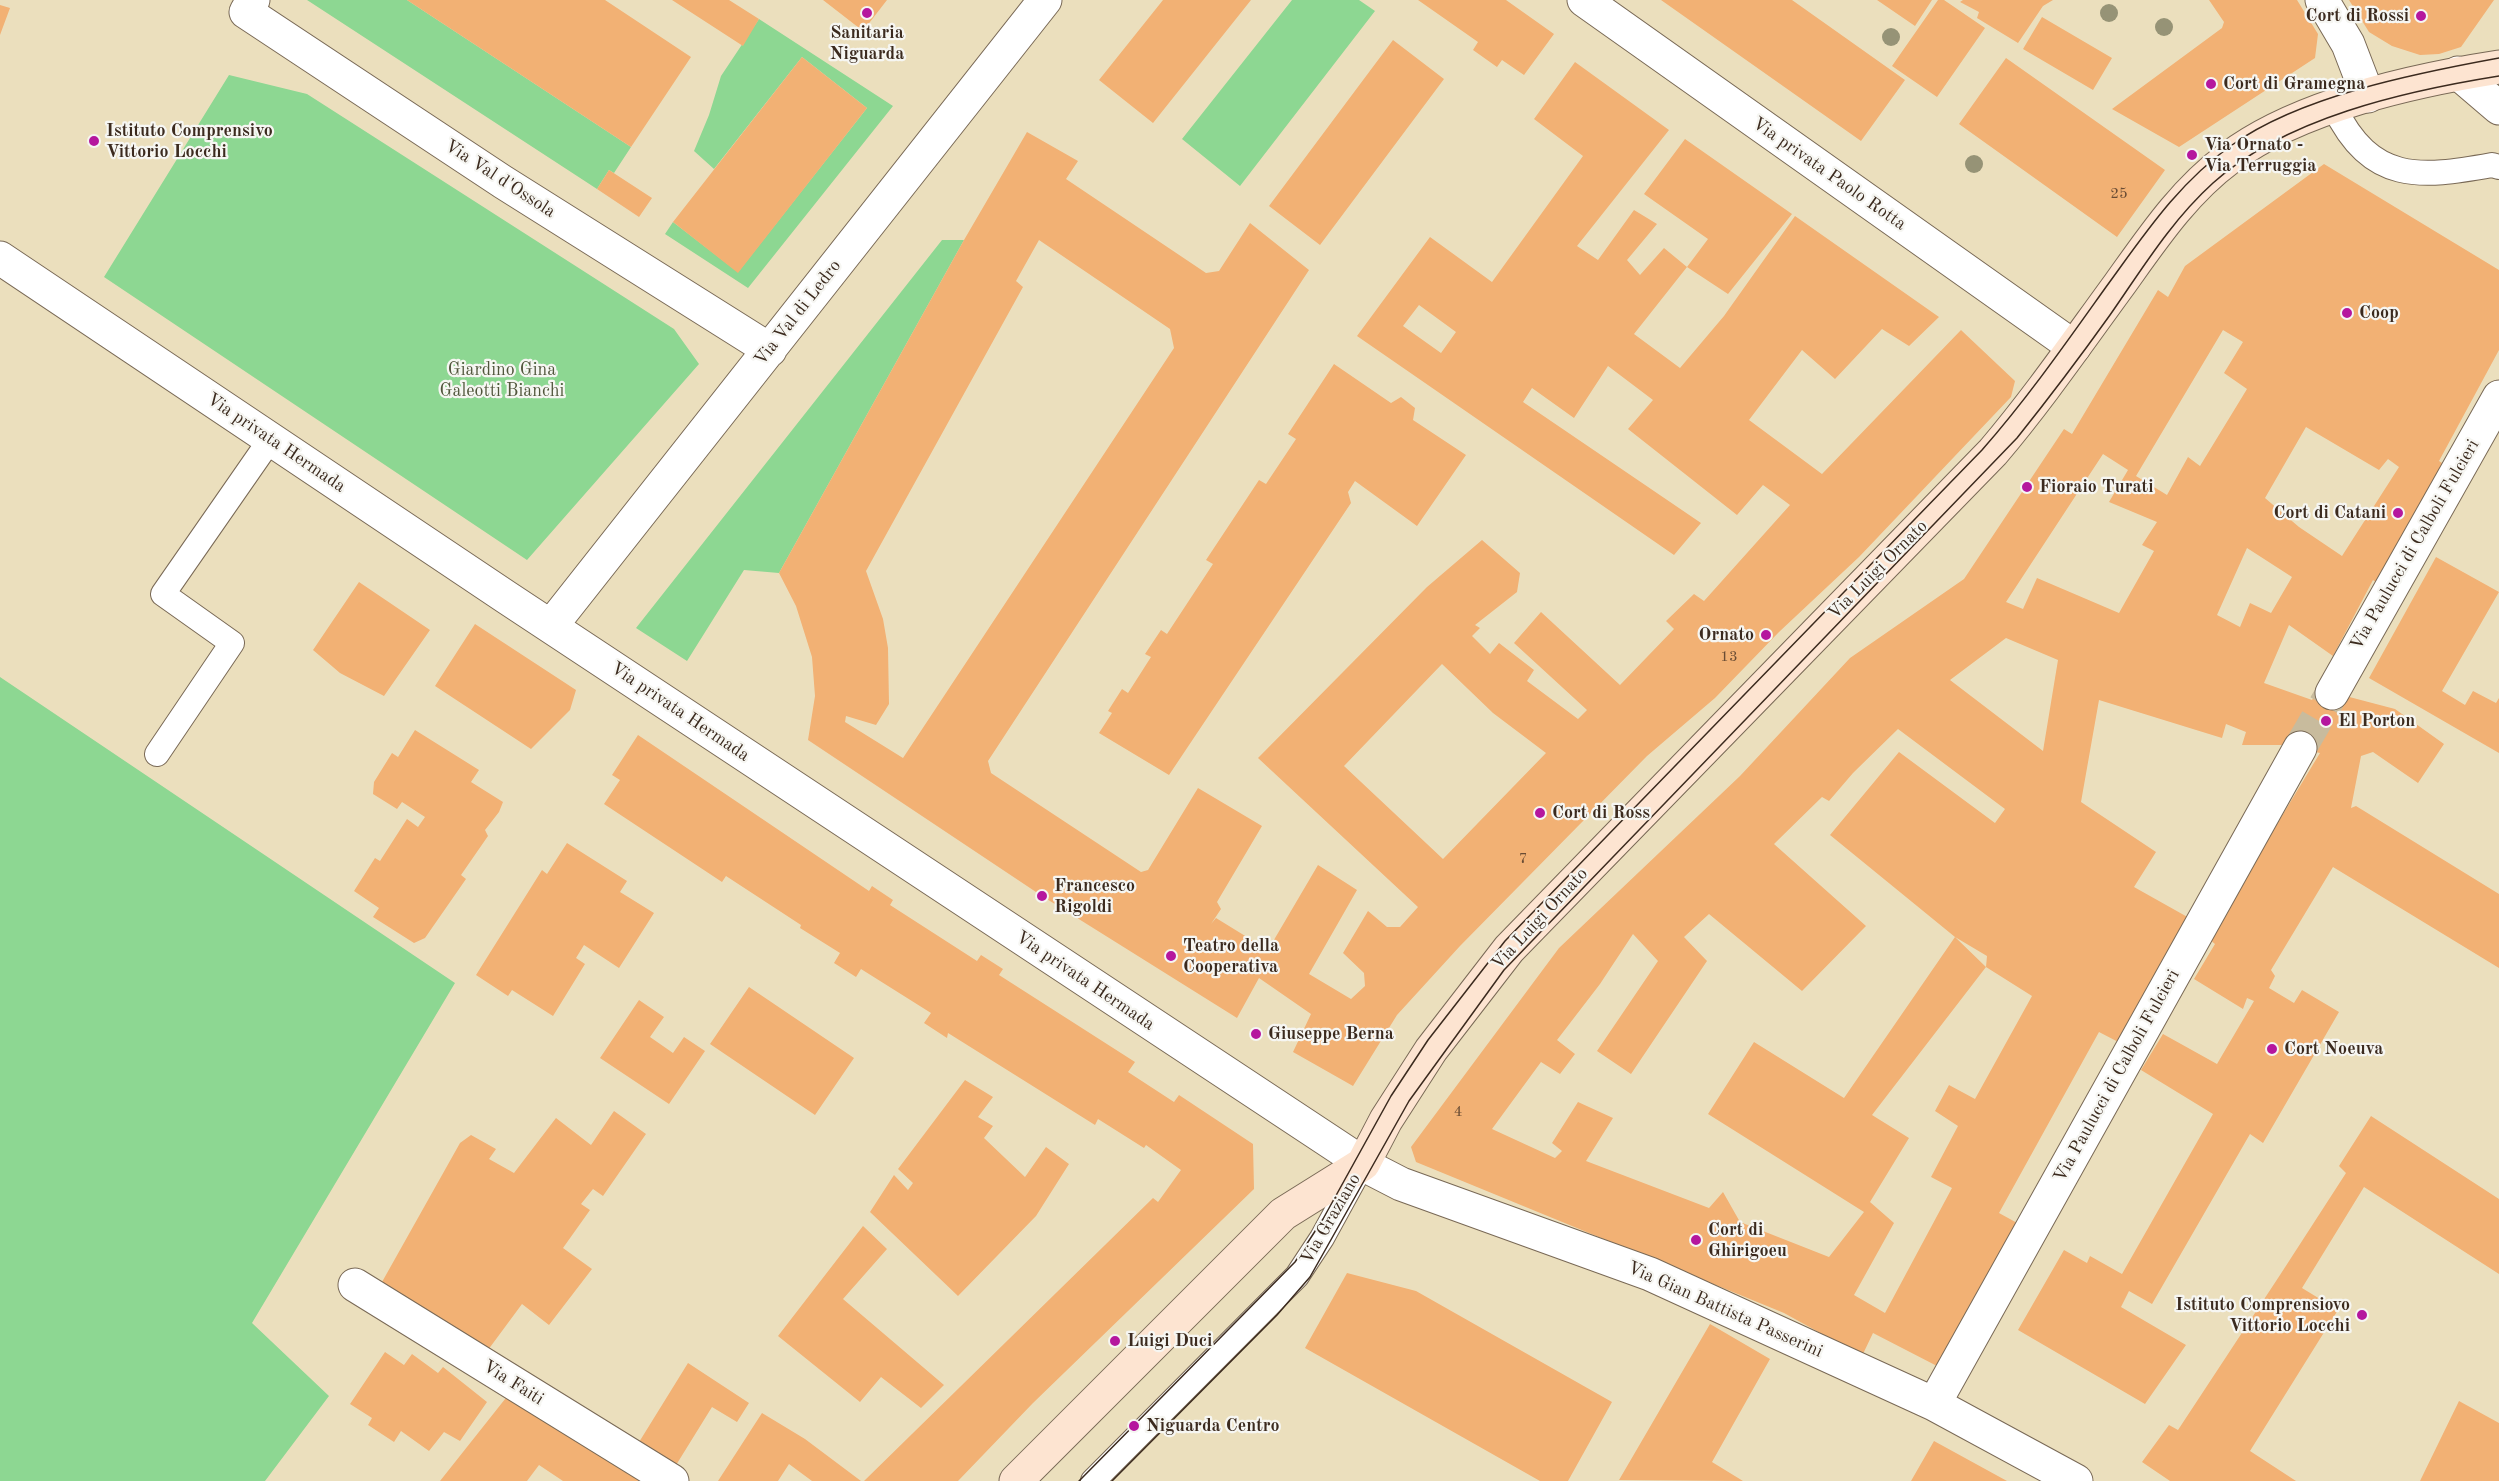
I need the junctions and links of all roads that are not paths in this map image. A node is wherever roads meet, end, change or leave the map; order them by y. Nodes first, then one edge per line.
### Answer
1 (253, 0) edge
2 (1045, 0) edge
3 (1584, 0) edge
4 (2322, 0) edge
5 (2499, 67) edge
6 (2458, 73) junction
7 (2368, 96) junction
8 (2334, 107) junction
9 (2499, 108) edge
10 (2499, 167) edge
11 (0, 258) edge
12 (2074, 347) junction
13 (770, 350) junction
14 (2499, 398) edge
15 (270, 440) junction
16 (551, 626) junction
17 (2332, 693) tunnel mouth
18 (2300, 748) tunnel mouth
19 (157, 754) dead end
20 (1363, 1164) junction
21 (355, 1285) dead end
22 (1934, 1404) junction
23 (672, 1481) edge
24 (1016, 1481) edge
25 (1093, 1481) edge
26 (2076, 1481) edge

1 - 13 street, Via Val d'Ossola
2 - 13 street, Via Val di Ledro
3 - 12 street, Via privata Paolo Rotta
4 - 7 street
5 - 6 main road, Via Luigi Ornato
6 - 7 main road, Via Luigi Ornato
6 - 9 street
7 - 8 main road, Via Luigi Ornato
8 - 10 lane
8 - 12 main road, Via Luigi Ornato
11 - 15 street, Via privata Hermada
12 - 20 main road, Via Luigi Ornato
13 - 16 street, Via Val di Ledro
14 - 17 street, Via Paulucci di Calboli Fulcieri
15 - 16 street, Via privata Hermada
15 - 19 lane
16 - 20 street, Via privata Hermada
18 - 22 street, Via Paulucci di Calboli Fulcieri
20 - 22 street, Via Gian Battista Passerini
20 - 24 main road, Via Graziano
20 - 25 lane, Via Graziano
21 - 23 street, Via Faiti
22 - 26 street, Via Gian Battista Passerini

